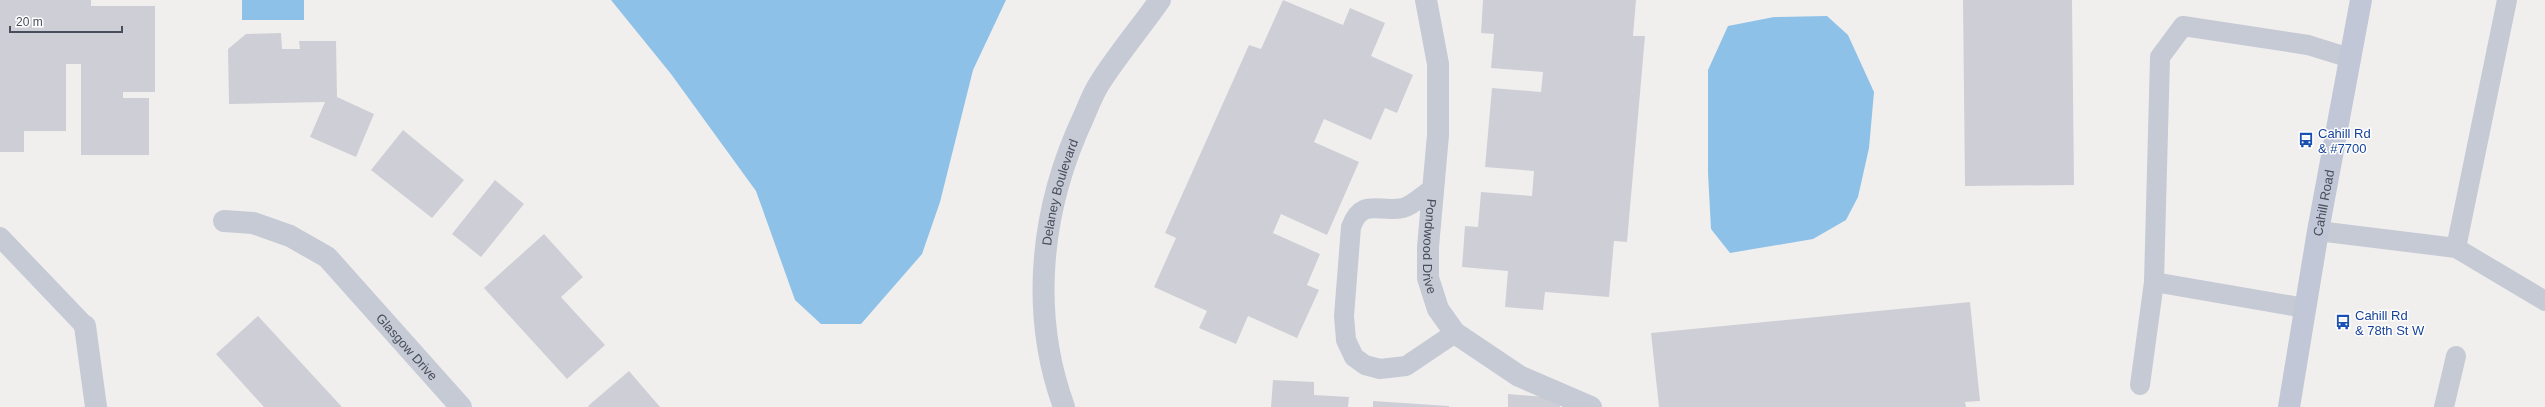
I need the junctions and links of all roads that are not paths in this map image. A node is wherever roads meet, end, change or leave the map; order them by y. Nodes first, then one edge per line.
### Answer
1 (1160, 0) edge
2 (1426, 0) edge
3 (2361, 0) edge
4 (2507, 0) edge
5 (2350, 58) junction
6 (1432, 190) junction
7 (224, 221) dead end
8 (2318, 231) junction
9 (0, 237) edge
10 (2456, 248) junction
11 (2154, 282) junction
12 (2545, 301) edge
13 (2305, 308) junction
14 (85, 326) joint
15 (1455, 333) junction
16 (2456, 356) dead end
17 (2140, 385) dead end
18 (96, 407) edge
19 (461, 407) edge
20 (1064, 407) edge
21 (1591, 407) edge
22 (2288, 407) edge
23 (2444, 407) edge

1 - 20 street, Delaney Boulevard
2 - 6 street, Pondwood Drive
3 - 5 street, Cahill Road
4 - 10 lane
5 - 8 street, Cahill Road
5 - 11 lane
6 - 15 street, Pondwood Drive
6 - 15 lane
7 - 19 street, Glasgow Drive
8 - 10 lane
8 - 13 street, Cahill Road
9 - 14 lane
10 - 12 lane
11 - 13 lane
11 - 17 lane
13 - 22 street, Cahill Road
14 - 18 street
15 - 21 street, Pondwood Drive
16 - 23 lane

